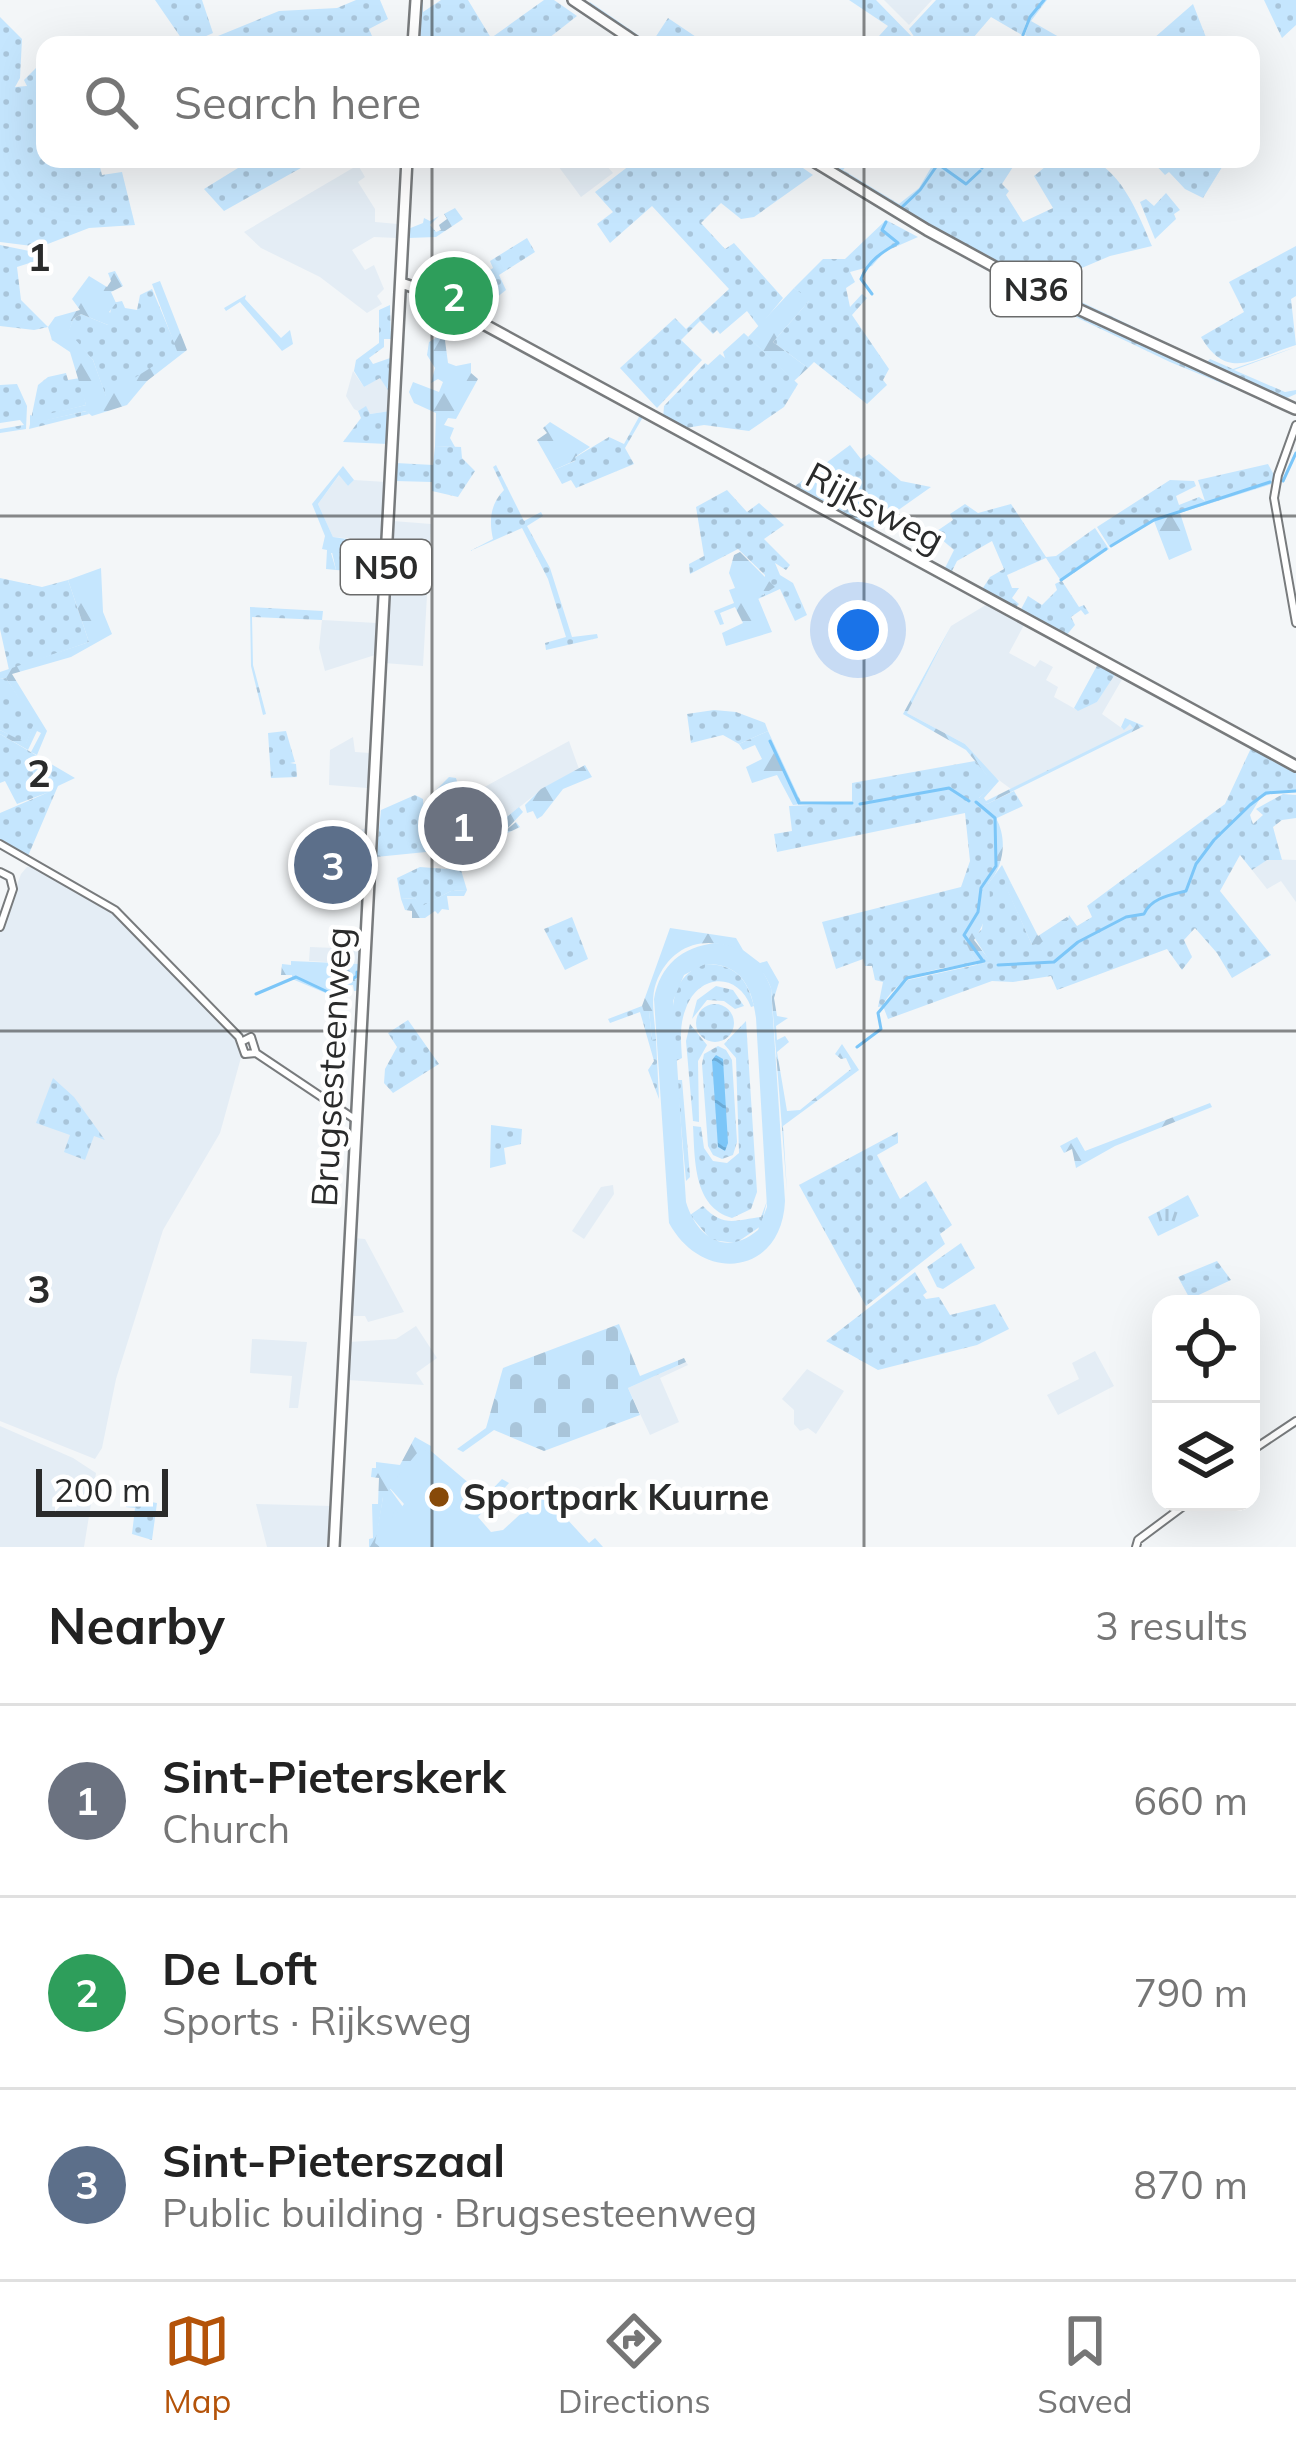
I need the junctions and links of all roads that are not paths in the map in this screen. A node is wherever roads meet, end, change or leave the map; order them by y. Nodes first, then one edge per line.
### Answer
1 (416, 0) edge
2 (573, 0) edge
3 (414, 36) edge
4 (627, 36) edge
5 (407, 168) edge
6 (824, 168) edge
7 (400, 287) junction
8 (1296, 407) edge
9 (1296, 425) edge
10 (1295, 436) edge
11 (1296, 623) edge
12 (1296, 766) edge
13 (0, 844) edge
14 (1, 872) edge
15 (0, 927) edge
16 (242, 1041) junction
17 (256, 1053) junction
18 (356, 1120) junction
19 (1296, 1421) edge
20 (1260, 1445) edge
21 (1178, 1511) edge
22 (1137, 1544) edge
23 (334, 1547) edge

1 - 3 main road
2 - 4 main road
5 - 7 main road, Brugsesteenweg / N50
6 - 8 main road, N36
7 - 12 main road, Rijksweg
7 - 18 main road, Brugsesteenweg / N50
9 - 10 street
10 - 11 street
13 - 16 street
14 - 15 street
16 - 17 street
16 - 17 street
17 - 18 street
18 - 23 main road, Brugsesteenweg / N50
19 - 20 street
21 - 22 street

